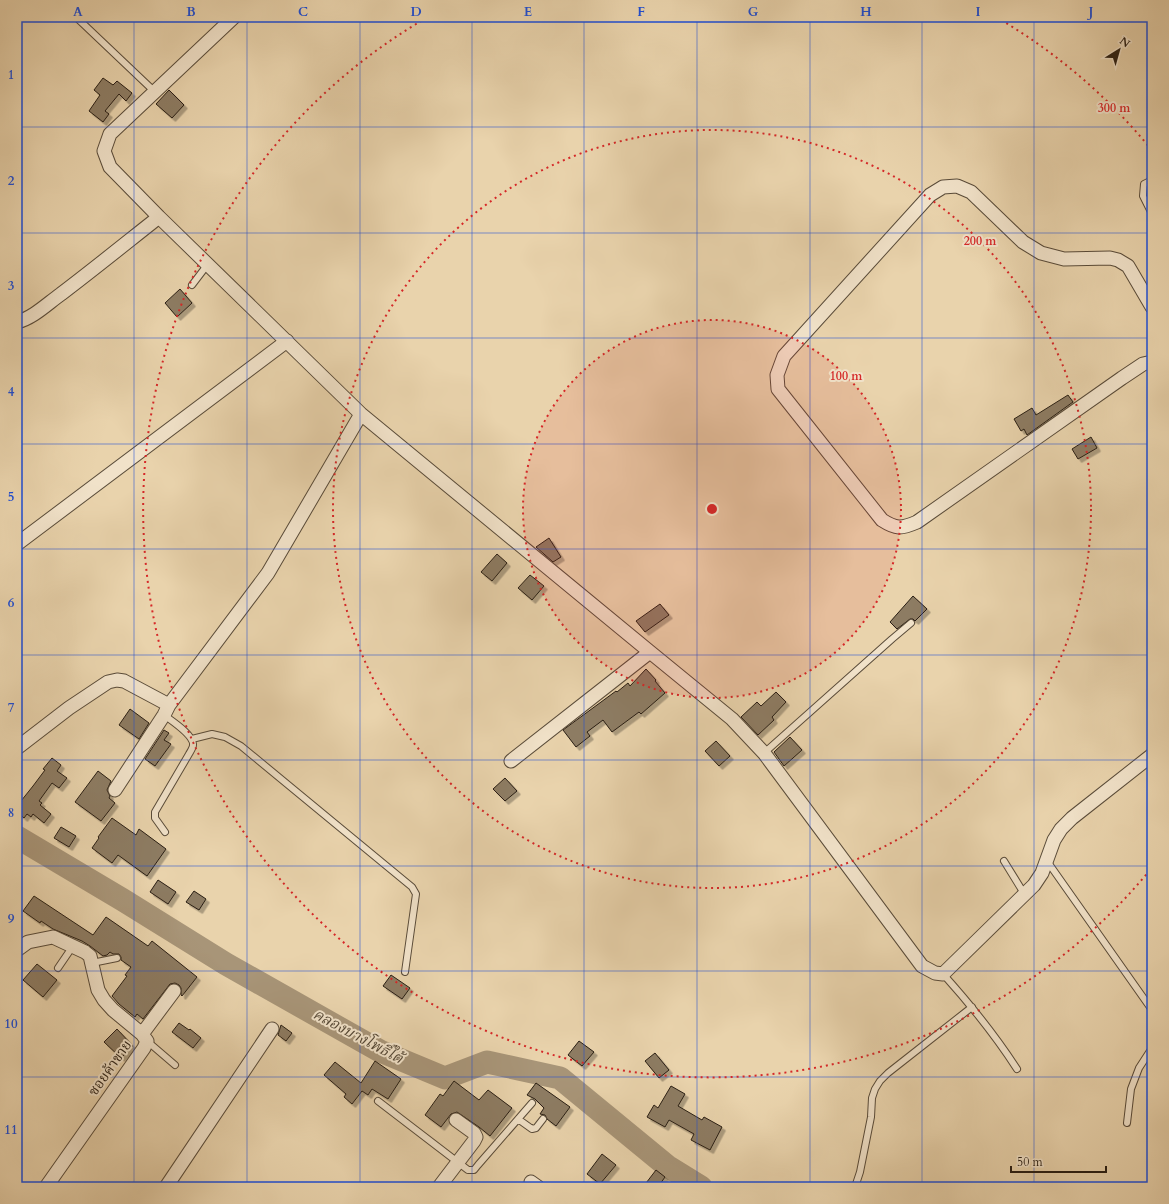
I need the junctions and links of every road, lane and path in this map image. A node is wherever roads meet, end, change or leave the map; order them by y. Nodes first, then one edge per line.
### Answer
1 (76, 17) edge
2 (234, 17) edge
3 (155, 92) junction
4 (1152, 180) edge
5 (1152, 214) edge
6 (159, 217) junction
7 (208, 264) junction
8 (192, 285) dead end
9 (1152, 307) edge
10 (17, 322) edge
11 (287, 341) junction
12 (1152, 362) edge
13 (361, 414) junction
14 (17, 544) edge
15 (911, 623) dead end
16 (650, 652) junction
17 (167, 710) junction
18 (192, 739) junction
19 (17, 748) edge
20 (764, 753) junction
21 (1152, 755) edge
22 (511, 761) dead end
23 (115, 790) dead end
24 (165, 832) dead end
25 (1004, 861) dead end
26 (1047, 861) junction
27 (1025, 895) junction
28 (73, 946) junction
29 (17, 950) edge
30 (117, 958) dead end
31 (92, 963) junction
32 (58, 968) dead end
33 (405, 972) dead end
34 (943, 974) junction
35 (174, 991) dead end
36 (972, 1007) junction
37 (1152, 1010) edge
38 (272, 1029) dead end
39 (144, 1038) junction
40 (1152, 1048) edge
41 (175, 1065) dead end
42 (1017, 1069) dead end
43 (378, 1101) dead end
44 (532, 1103) dead end
45 (518, 1119) junction
46 (543, 1119) dead end
47 (456, 1120) dead end
48 (1127, 1123) dead end
49 (457, 1163) junction
50 (837, 1186) edge
51 (46, 1187) edge
52 (166, 1187) edge
53 (439, 1187) edge
54 (844, 1187) edge
55 (852, 1187) edge

1 - 3 lane
2 - 3 street
3 - 6 street
4 - 5 lane
6 - 7 street
6 - 10 street
7 - 8 lane
7 - 11 street
9 - 12 street
11 - 13 street
11 - 14 street
13 - 16 street
13 - 17 street
15 - 20 lane
16 - 20 street
16 - 22 street
17 - 18 lane
17 - 19 street
17 - 23 street
18 - 24 lane
18 - 33 lane
20 - 34 street
21 - 26 street
25 - 27 lane
26 - 27 street
26 - 37 lane
27 - 34 street
28 - 29 street, ซอยค้าขาย
28 - 31 street, ซอยค้าขาย
28 - 32 lane
30 - 31 lane
31 - 39 street, ซอยค้าขาย
34 - 36 lane
35 - 39 street
36 - 42 lane
36 - 55 lane
38 - 52 street
39 - 41 lane
39 - 51 street, ซอยค้าขาย
40 - 48 lane
43 - 49 lane
44 - 45 lane
45 - 46 lane
45 - 49 lane
47 - 49 street
49 - 53 street
50 - 54 lane

